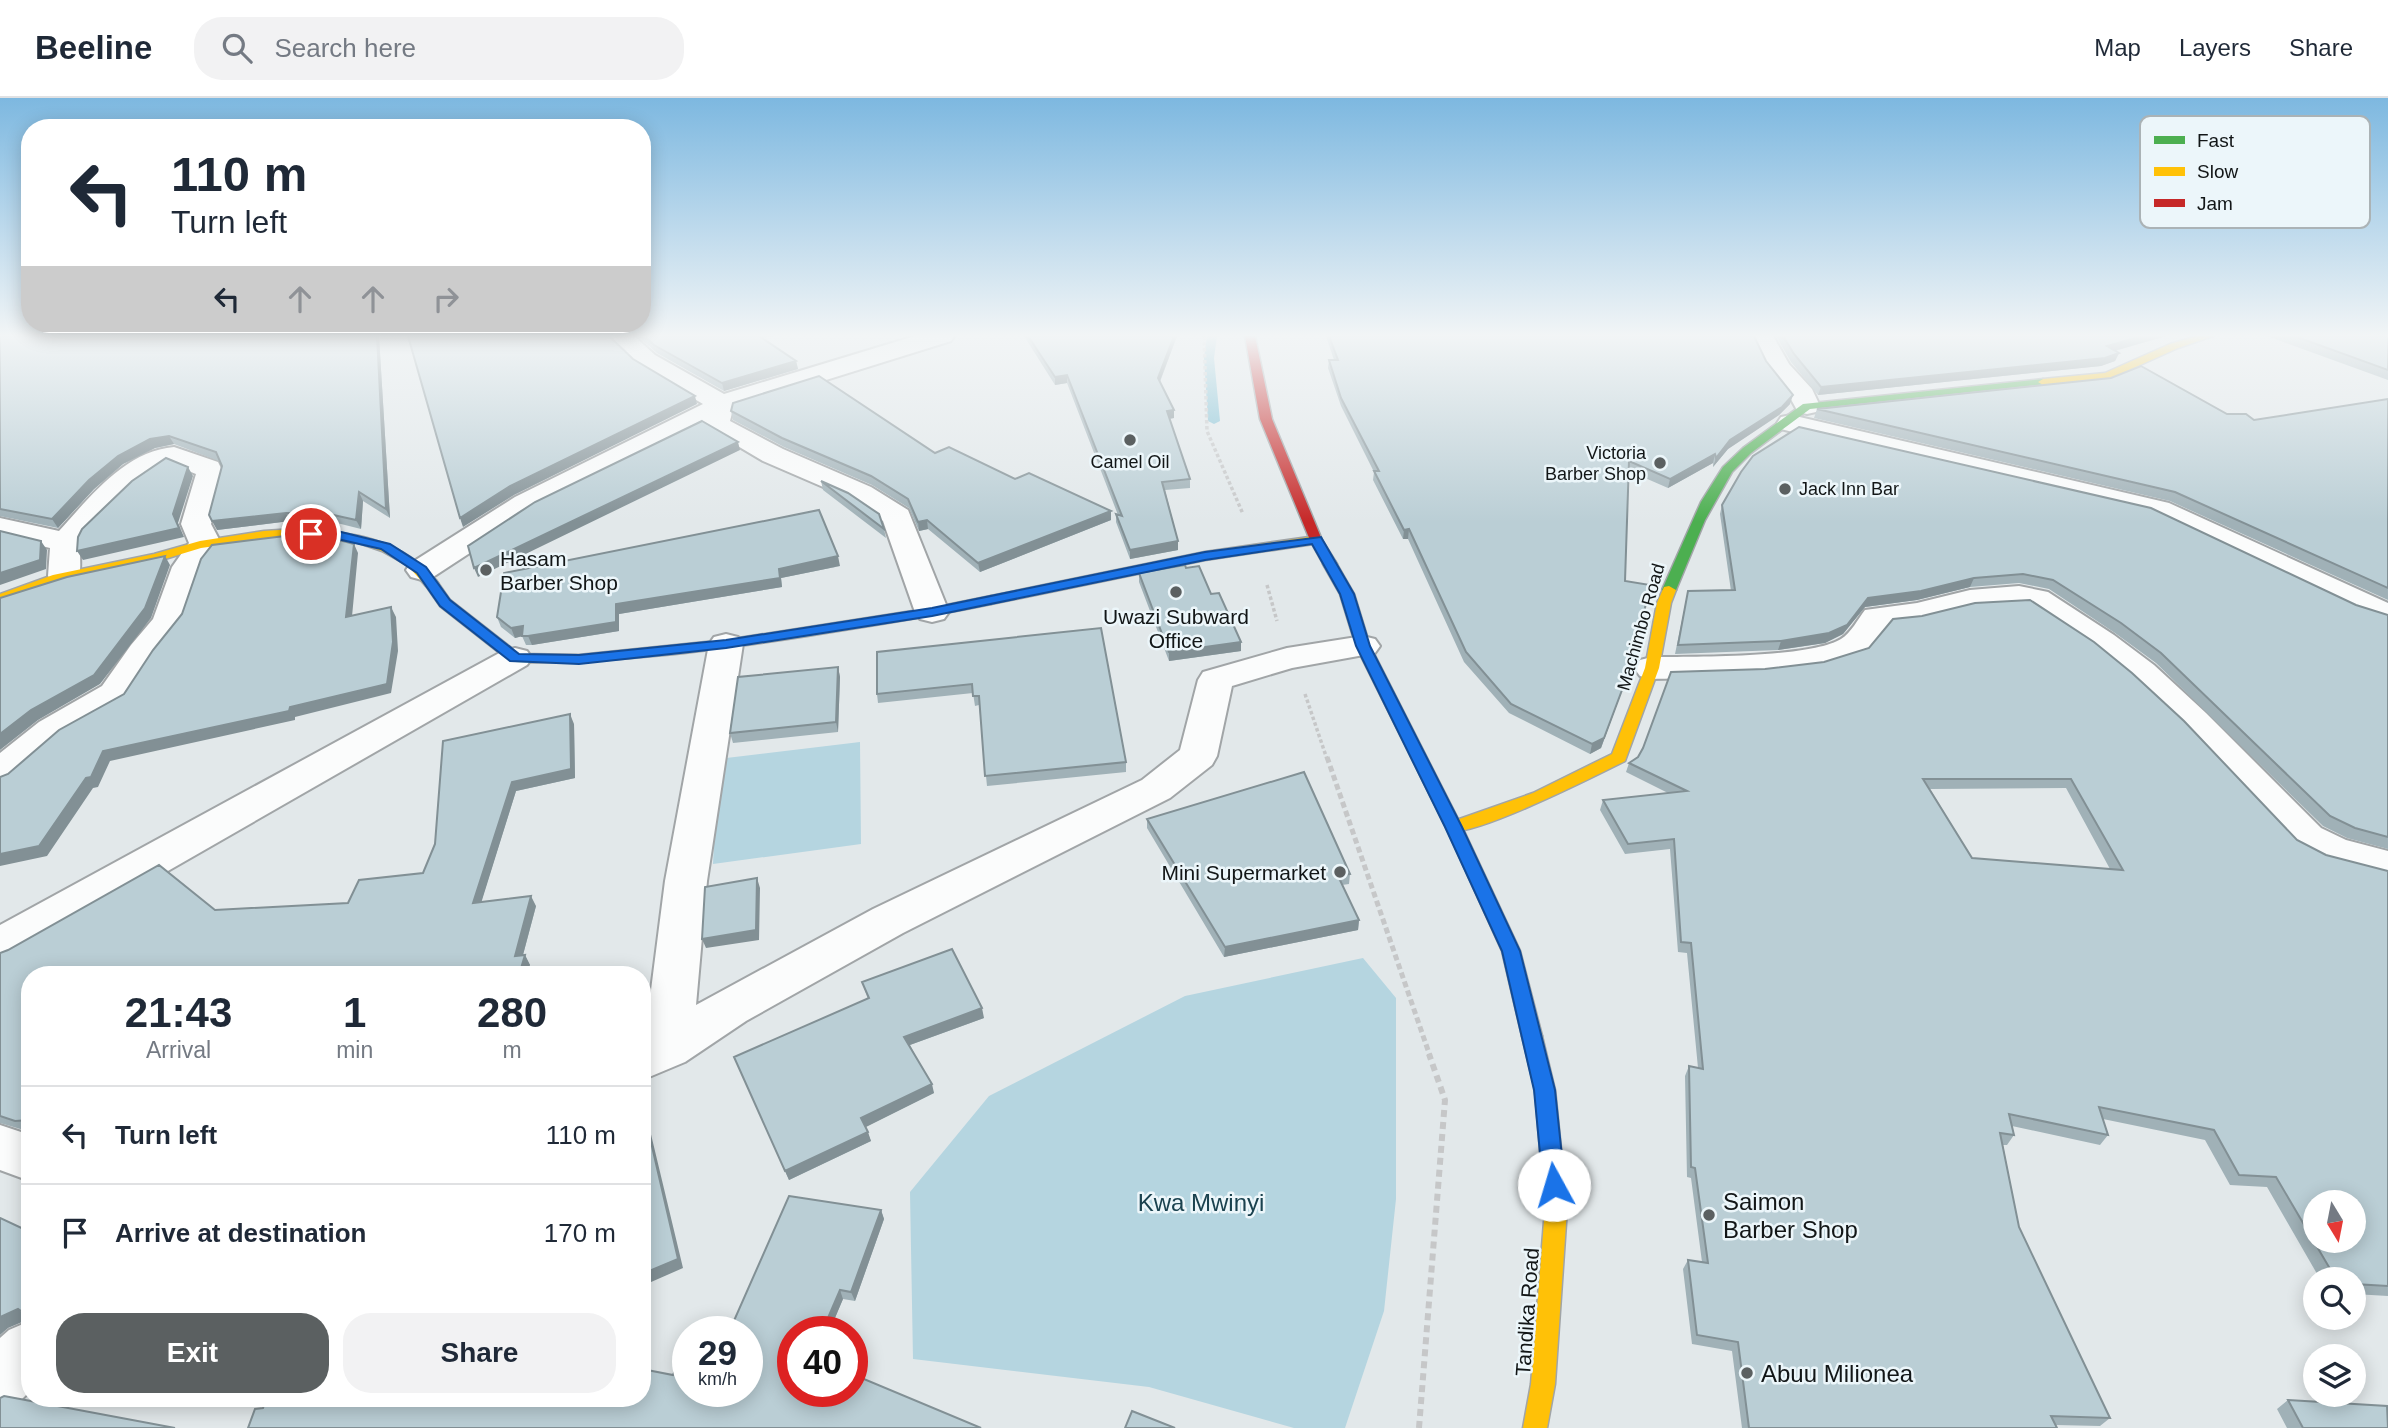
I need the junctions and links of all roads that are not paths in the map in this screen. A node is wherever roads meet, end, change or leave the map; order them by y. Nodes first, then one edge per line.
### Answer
1 (711, 398) edge
2 (739, 398) edge
3 (1262, 398) edge
4 (1799, 398) edge
5 (1933, 398) edge
6 (721, 404) junction
7 (1799, 415) junction
8 (0, 527) edge
9 (1316, 540) junction
10 (66, 542) junction
11 (205, 543) junction
12 (422, 570) junction
13 (64, 576) junction
14 (0, 598) edge
15 (932, 612) junction
16 (2388, 614) edge
17 (726, 644) junction
18 (1363, 646) junction
19 (515, 658) junction
20 (1652, 668) junction
21 (0, 772) edge
22 (1454, 827) junction
23 (2388, 866) edge
24 (0, 946) edge
25 (655, 1054) edge
26 (0, 1147) edge
27 (21, 1155) edge
28 (21, 1359) edge
29 (0, 1379) edge
30 (1535, 1428) edge

1 - 6 street
2 - 6 street
3 - 9 street, Tandika Road
4 - 7 street
5 - 7 street, Machimbo Road
6 - 12 street
6 - 15 street
7 - 16 street
7 - 20 street, Machimbo Road
8 - 10 street
9 - 15 street
9 - 18 street, Tandika Road
10 - 11 street
10 - 13 street
11 - 12 street
11 - 13 street
11 - 21 street
12 - 19 street
13 - 14 street
15 - 17 street
17 - 19 street
17 - 25 street
18 - 22 street, Tandika Road
18 - 25 street
19 - 24 street
20 - 22 street, Machimbo Road
20 - 23 street
22 - 30 street, Tandika Road
26 - 27 street
28 - 29 street

